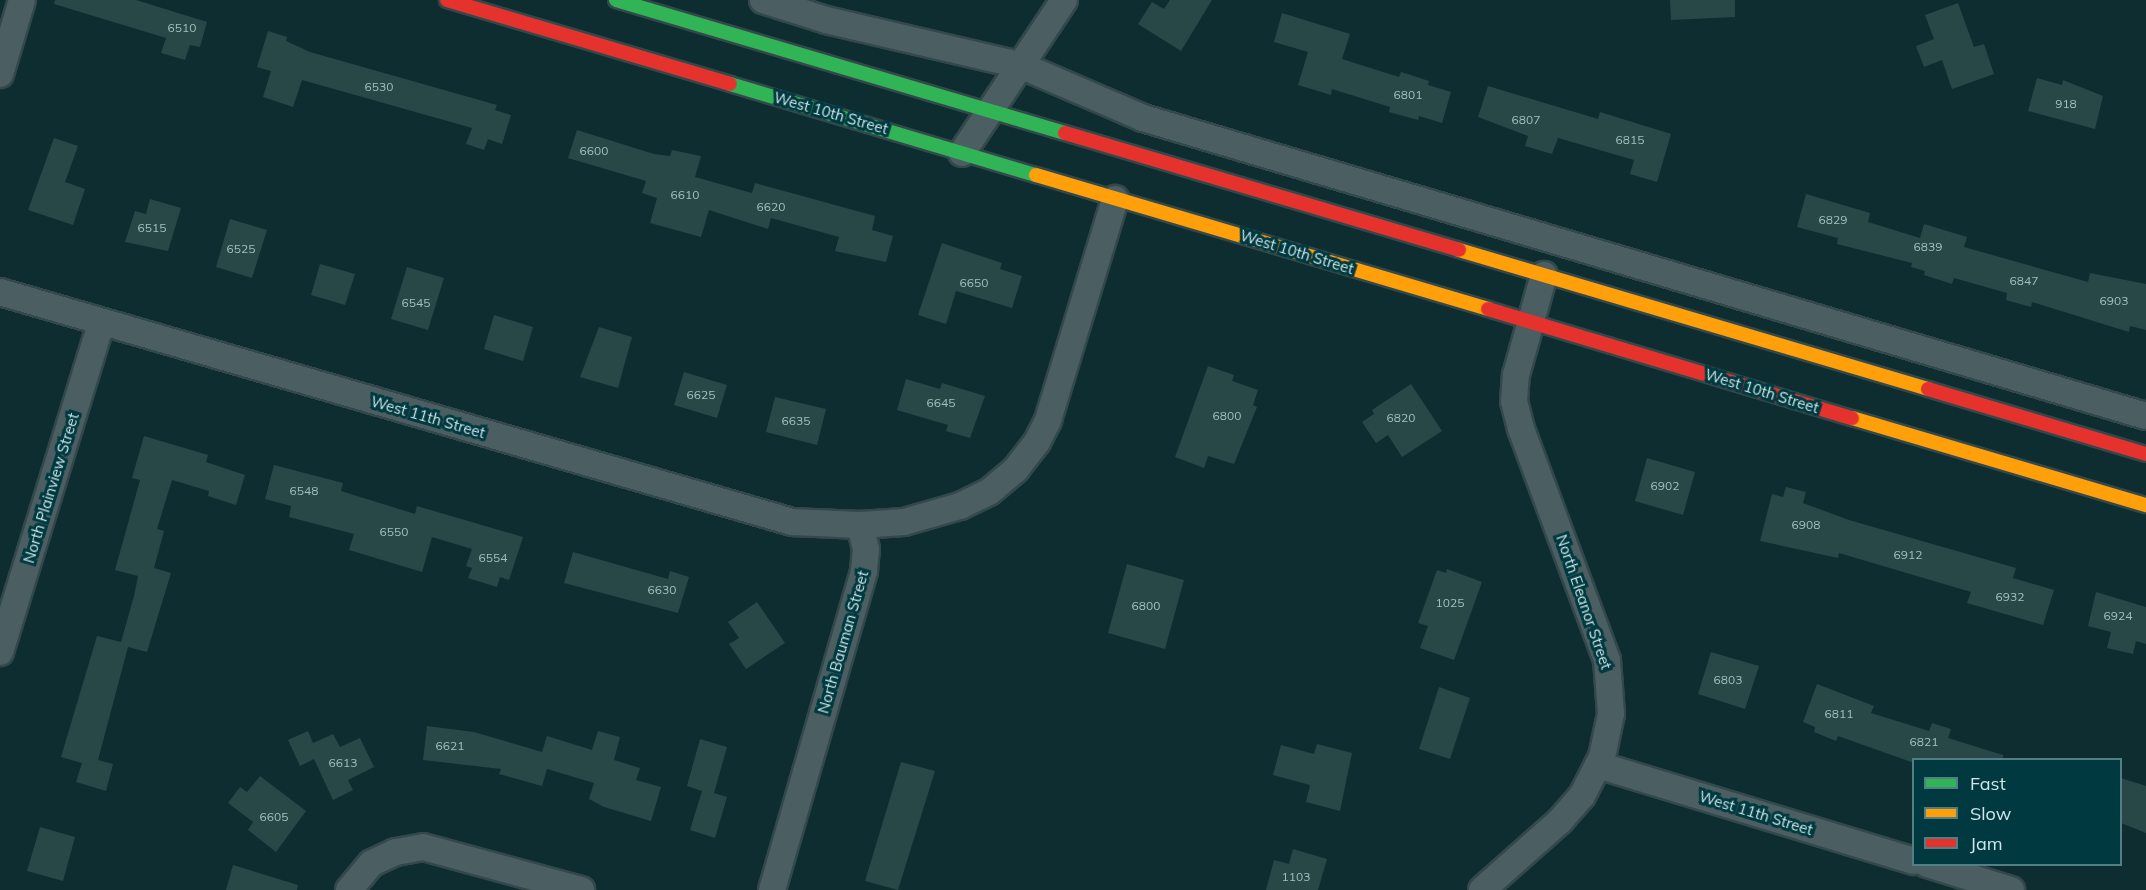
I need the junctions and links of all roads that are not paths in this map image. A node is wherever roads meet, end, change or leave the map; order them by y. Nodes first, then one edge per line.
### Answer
1 (22, 0) edge
2 (447, 0) edge
3 (616, 0) edge
4 (763, 0) edge
5 (1064, 0) edge
6 (1020, 65) junction
7 (0, 74) edge
8 (990, 111) junction
9 (962, 153) junction
10 (1115, 199) junction
11 (1544, 276) junction
12 (0, 292) edge
13 (1531, 321) junction
14 (101, 322) junction
15 (2146, 416) edge
16 (2146, 454) edge
17 (2146, 505) edge
18 (860, 525) junction
19 (0, 652) edge
20 (1598, 765) junction
21 (1912, 860) edge
22 (1933, 866) edge
23 (350, 890) edge
24 (581, 890) edge
25 (772, 890) edge
26 (1482, 890) edge
27 (2011, 890) edge

1 - 7 street
2 - 9 main road, West 10th Street
3 - 8 main road
4 - 6 street
5 - 6 street
6 - 8 street
6 - 15 street
8 - 9 street
8 - 11 main road
9 - 10 main road, West 10th Street
10 - 13 main road, West 10th Street
10 - 18 street
11 - 13 street, North Eleanor Street
11 - 16 main road
12 - 14 street, West 11th Street
13 - 17 main road, West 10th Street
13 - 20 street, North Eleanor Street
14 - 18 street, West 11th Street
14 - 19 street, North Plainview Street
18 - 25 street, North Bauman Street
20 - 21 street, West 11th Street
20 - 26 street, North Eleanor Street
22 - 27 street
23 - 24 street

